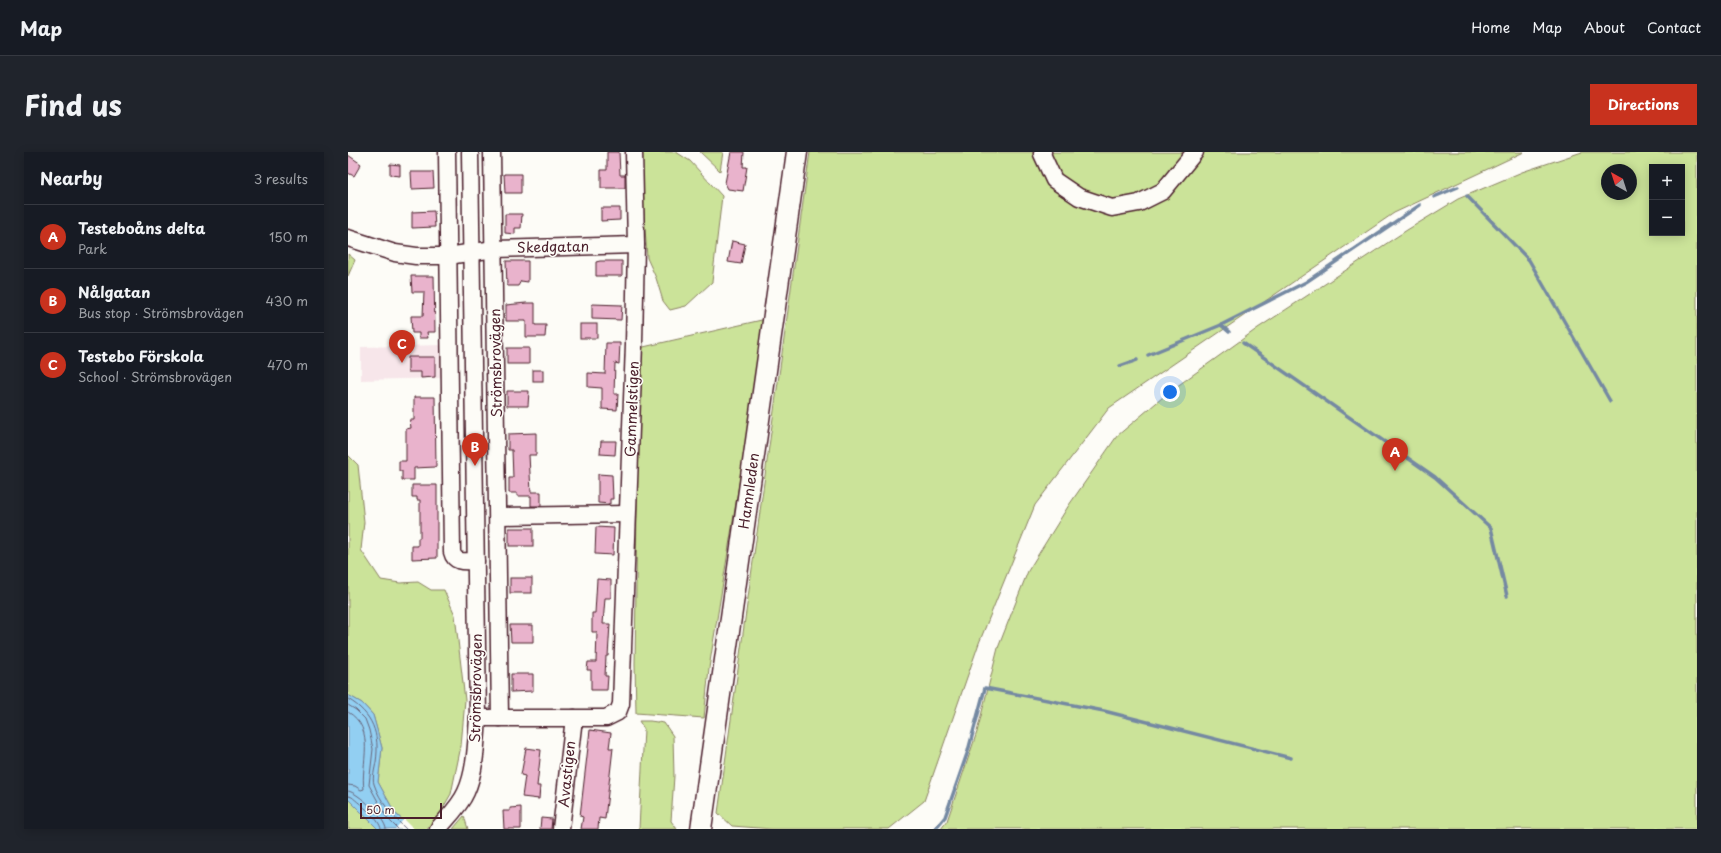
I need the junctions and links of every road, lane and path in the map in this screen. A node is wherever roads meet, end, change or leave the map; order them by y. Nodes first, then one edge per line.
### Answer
1 (447, 152) edge
2 (470, 152) edge
3 (492, 152) edge
4 (634, 152) edge
5 (797, 152) edge
6 (1043, 152) edge
7 (1195, 152) edge
8 (348, 238) edge
9 (636, 245) junction
10 (494, 249) junction
11 (471, 252) junction
12 (448, 256) junction
13 (627, 514) junction
14 (498, 516) junction
15 (476, 561) junction
16 (478, 718) junction
17 (500, 718) junction
18 (574, 718) junction
19 (442, 825) edge
20 (561, 829) edge
21 (701, 829) edge

1 - 12 street
2 - 11 street, Strömsbrovägen
3 - 10 street, Strömsbrovägen
4 - 9 street, Gammelstigen
5 - 21 main road, Hamnleden
6 - 7 street
8 - 12 street, Skedgatan
9 - 10 street, Skedgatan
9 - 13 street, Gammelstigen
10 - 11 street, Skedgatan
10 - 14 street, Strömsbrovägen
11 - 12 street, Skedgatan
11 - 15 street, Strömsbrovägen
12 - 15 street
13 - 14 street
13 - 18 street, Gammelstigen
14 - 17 street, Strömsbrovägen
15 - 16 street, Strömsbrovägen
16 - 17 street
16 - 19 street, Strömsbrovägen
17 - 18 street
18 - 20 street, Avastigen

